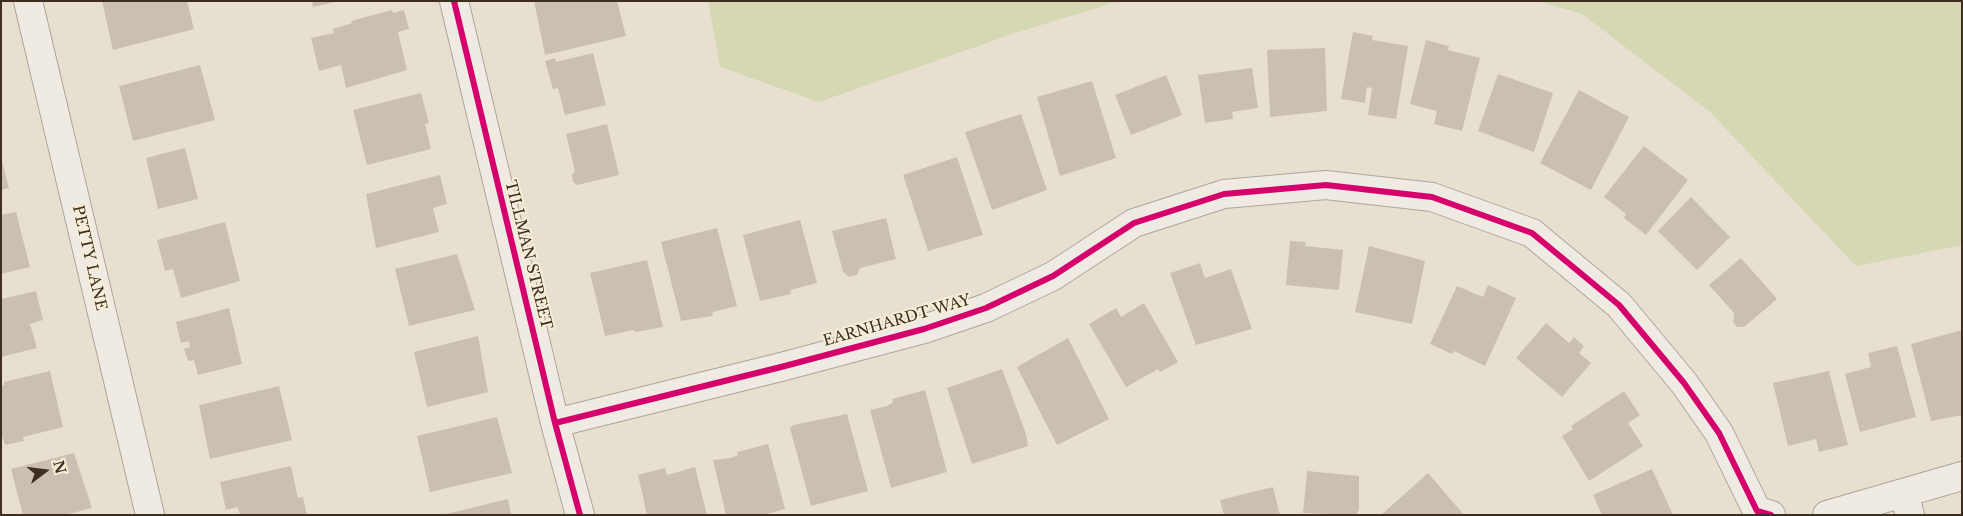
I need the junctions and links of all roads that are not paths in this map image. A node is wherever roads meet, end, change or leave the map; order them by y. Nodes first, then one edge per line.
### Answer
1 (28, 1) edge
2 (454, 1) edge
3 (555, 423) junction
4 (1962, 476) edge
5 (1907, 504) edge
6 (150, 515) edge
7 (580, 515) edge
8 (1771, 515) edge
9 (1827, 515) edge

1 - 6 street, PETTY LANE
2 - 3 street, TILLMAN STREET
3 - 7 street, TILLMAN STREET
3 - 8 street, EARNHARDT WAY
4 - 5 street
5 - 9 street

